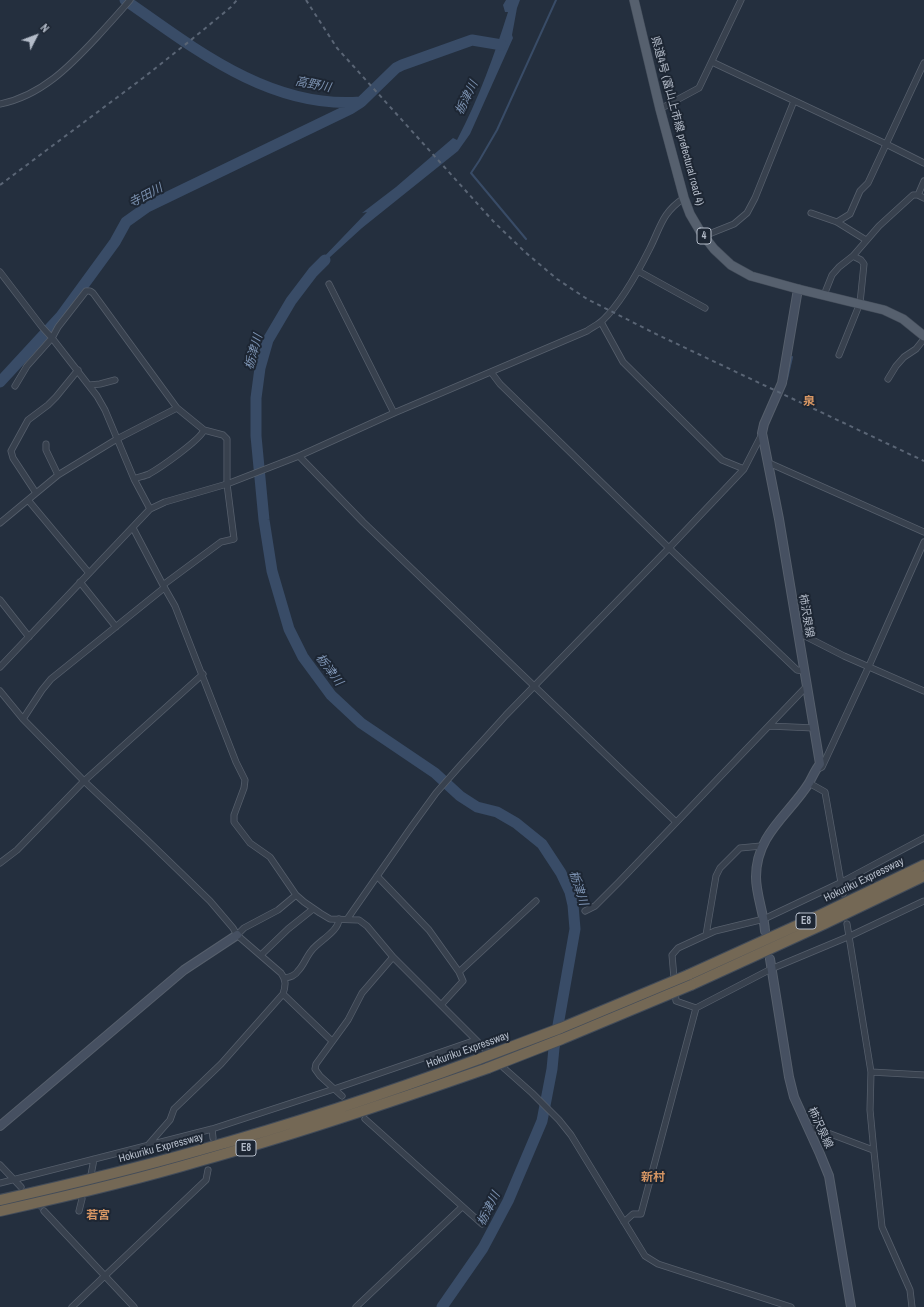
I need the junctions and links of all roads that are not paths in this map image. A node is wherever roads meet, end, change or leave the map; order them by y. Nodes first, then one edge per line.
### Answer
1 (130, 0) edge
2 (634, 0) edge
3 (741, 0) edge
4 (712, 62) junction
5 (924, 63) edge
6 (794, 101) junction
7 (0, 104) edge
8 (660, 109) junction
9 (886, 144) junction
10 (924, 163) edge
11 (924, 181) edge
12 (918, 195) junction
13 (684, 198) junction
14 (924, 198) edge
15 (811, 213) dead end
16 (838, 222) junction
17 (704, 236) junction
18 (866, 240) junction
19 (853, 256) junction
20 (638, 270) junction
21 (0, 272) edge
22 (329, 284) dead end
23 (798, 289) junction
24 (824, 295) junction
25 (860, 303) junction
26 (705, 308) dead end
27 (601, 322) junction
28 (924, 337) edge
29 (52, 338) junction
30 (839, 355) dead end
31 (78, 370) junction
32 (491, 372) junction
33 (888, 379) dead end
34 (116, 380) dead end
35 (90, 385) junction
36 (15, 386) dead end
37 (177, 408) junction
38 (394, 413) junction
39 (204, 430) junction
40 (762, 433) junction
41 (117, 439) junction
42 (46, 444) dead end
43 (299, 456) junction
44 (769, 463) junction
45 (744, 469) junction
46 (58, 475) junction
47 (134, 479) junction
48 (227, 484) junction
49 (36, 493) junction
50 (28, 500) junction
51 (150, 509) junction
52 (0, 523) edge
53 (133, 528) junction
54 (924, 532) edge
55 (924, 542) edge
56 (669, 548) junction
57 (89, 573) junction
58 (80, 582) junction
59 (164, 587) junction
60 (0, 600) edge
61 (116, 627) junction
62 (797, 632) junction
63 (29, 637) junction
64 (870, 666) junction
65 (0, 668) edge
66 (804, 670) junction
67 (203, 674) junction
68 (807, 686) junction
69 (534, 687) junction
70 (0, 691) edge
71 (924, 691) edge
72 (23, 719) junction
73 (769, 726) junction
74 (814, 728) junction
75 (816, 769) junction
76 (84, 781) junction
77 (809, 783) junction
78 (676, 822) junction
79 (924, 838) edge
80 (762, 846) junction
81 (0, 863) edge
82 (924, 865) edge
83 (376, 876) junction
84 (924, 876) edge
85 (840, 883) junction
86 (843, 894) dead end
87 (296, 895) junction
88 (536, 901) dead end
89 (924, 901) edge
90 (313, 909) junction
91 (585, 911) dead end
92 (348, 918) junction
93 (339, 919) junction
94 (764, 919) junction
95 (847, 924) dead end
96 (765, 931) dead end
97 (237, 935) junction
98 (706, 935) junction
99 (850, 936) junction
100 (261, 955) junction
101 (393, 957) junction
102 (770, 958) dead end
103 (771, 969) junction
104 (459, 972) junction
105 (285, 978) junction
106 (689, 980) junction
107 (283, 994) junction
108 (441, 1005) junction
109 (696, 1008) junction
110 (476, 1040) junction
111 (332, 1041) junction
112 (871, 1072) junction
113 (924, 1075) edge
114 (334, 1089) junction
115 (342, 1096) dead end
116 (365, 1119) dead end
117 (0, 1126) edge
118 (808, 1127) junction
119 (212, 1129) junction
120 (213, 1138) dead end
121 (149, 1144) junction
122 (873, 1150) junction
123 (94, 1159) junction
124 (0, 1165) edge
125 (208, 1170) dead end
126 (91, 1175) dead end
127 (14, 1180) junction
128 (0, 1183) edge
129 (21, 1187) tunnel mouth
130 (82, 1199) dead end
131 (0, 1200) edge
132 (462, 1207) junction
133 (0, 1211) edge
134 (44, 1211) tunnel mouth
135 (79, 1211) dead end
136 (624, 1222) junction
137 (482, 1224) dead end
138 (105, 1276) junction
139 (72, 1307) edge
140 (134, 1307) edge
141 (356, 1307) edge
142 (791, 1307) edge
143 (851, 1307) edge
144 (912, 1307) edge

1 - 7 street
2 - 8 main road, 県道4号 (富山上市線 prefectural road 4) / 4
3 - 4 street
4 - 6 street
4 - 8 street
5 - 9 street
6 - 9 street
6 - 17 street
8 - 13 main road, 県道4号 (富山上市線 prefectural road 4) / 4
9 - 10 street
9 - 16 street
11 - 12 street
12 - 14 street
12 - 18 street
13 - 17 main road, 県道4号 (富山上市線 prefectural road 4) / 4
13 - 20 street
15 - 16 street
16 - 18 street
17 - 23 main road, 県道4号 (富山上市線 prefectural road 4) / 4
18 - 19 street
19 - 24 street
19 - 25 street
20 - 26 street
20 - 27 street
21 - 29 street
22 - 38 street
23 - 24 main road, 県道4号 (富山上市線 prefectural road 4) / 4
23 - 40 main road
24 - 25 main road, 県道4号 (富山上市線 prefectural road 4) / 4
25 - 28 main road, 県道4号 (富山上市線 prefectural road 4) / 4
25 - 30 street
27 - 32 street
27 - 45 street
28 - 33 street
29 - 31 street
29 - 36 street
29 - 37 street
31 - 35 street
31 - 49 street
32 - 38 street
32 - 56 street
34 - 35 street
35 - 41 street
37 - 39 street
37 - 41 street
38 - 43 street
39 - 47 street
39 - 48 street
40 - 44 main road, 柿沢泉線
40 - 45 street
41 - 46 street
41 - 47 street
42 - 46 street
43 - 48 street
43 - 69 street
44 - 54 street
44 - 62 main road, 柿沢泉線
45 - 56 street
46 - 49 street
47 - 51 street
48 - 51 street
48 - 59 street
49 - 50 street
50 - 52 street
50 - 57 street
51 - 53 street
53 - 57 street
53 - 59 street
55 - 64 street
56 - 66 street
56 - 69 street
57 - 58 street
58 - 61 street
58 - 63 street
59 - 61 street
59 - 67 street
60 - 63 street
61 - 72 street
62 - 64 street
62 - 66 main road, 柿沢泉線
63 - 65 street
64 - 71 street
64 - 75 street
66 - 68 main road, 柿沢泉線
67 - 76 street
67 - 87 street
68 - 73 street
68 - 74 main road, 柿沢泉線
69 - 78 street
69 - 83 street
70 - 72 street
72 - 76 street
73 - 74 street
73 - 78 street
74 - 75 main road, 柿沢泉線
75 - 77 main road, 柿沢泉線
76 - 81 street
76 - 97 street
77 - 80 main road, 柿沢泉線
77 - 85 street
78 - 91 street
79 - 85 street
80 - 94 main road, 柿沢泉線
80 - 98 street
82 - 106 highway, Hokuriku Expressway / E8
83 - 92 street
83 - 104 street
84 - 106 highway, Hokuriku Expressway / E8
85 - 86 street
85 - 94 street
87 - 90 street
87 - 97 street
88 - 104 street
89 - 99 street
90 - 93 street
90 - 100 street
92 - 93 street
92 - 101 street
93 - 105 street
94 - 96 main road, 柿沢泉線
94 - 98 street
95 - 99 street
97 - 100 street
97 - 117 main road
98 - 109 street
99 - 103 street
99 - 112 street
100 - 105 street
101 - 108 street
101 - 111 street
102 - 103 main road, 柿沢泉線
103 - 109 street
103 - 118 main road, 柿沢泉線
104 - 108 street
105 - 107 street
106 - 131 highway, Hokuriku Expressway / E8, bridge
106 - 133 highway, Hokuriku Expressway / E8, bridge
107 - 111 street
107 - 121 street
108 - 110 street
109 - 136 street
110 - 114 street
110 - 136 street
111 - 114 street
112 - 113 street
112 - 122 street
114 - 115 street
114 - 119 street
116 - 132 street
118 - 122 street
118 - 143 main road, 柿沢泉線
119 - 120 street
119 - 121 street
121 - 123 street
122 - 144 street
123 - 126 street
123 - 127 street
124 - 127 street
125 - 138 street
127 - 128 street
127 - 129 street
130 - 135 street
132 - 137 street
132 - 141 street
134 - 138 street
136 - 142 street
138 - 139 street
138 - 140 street

